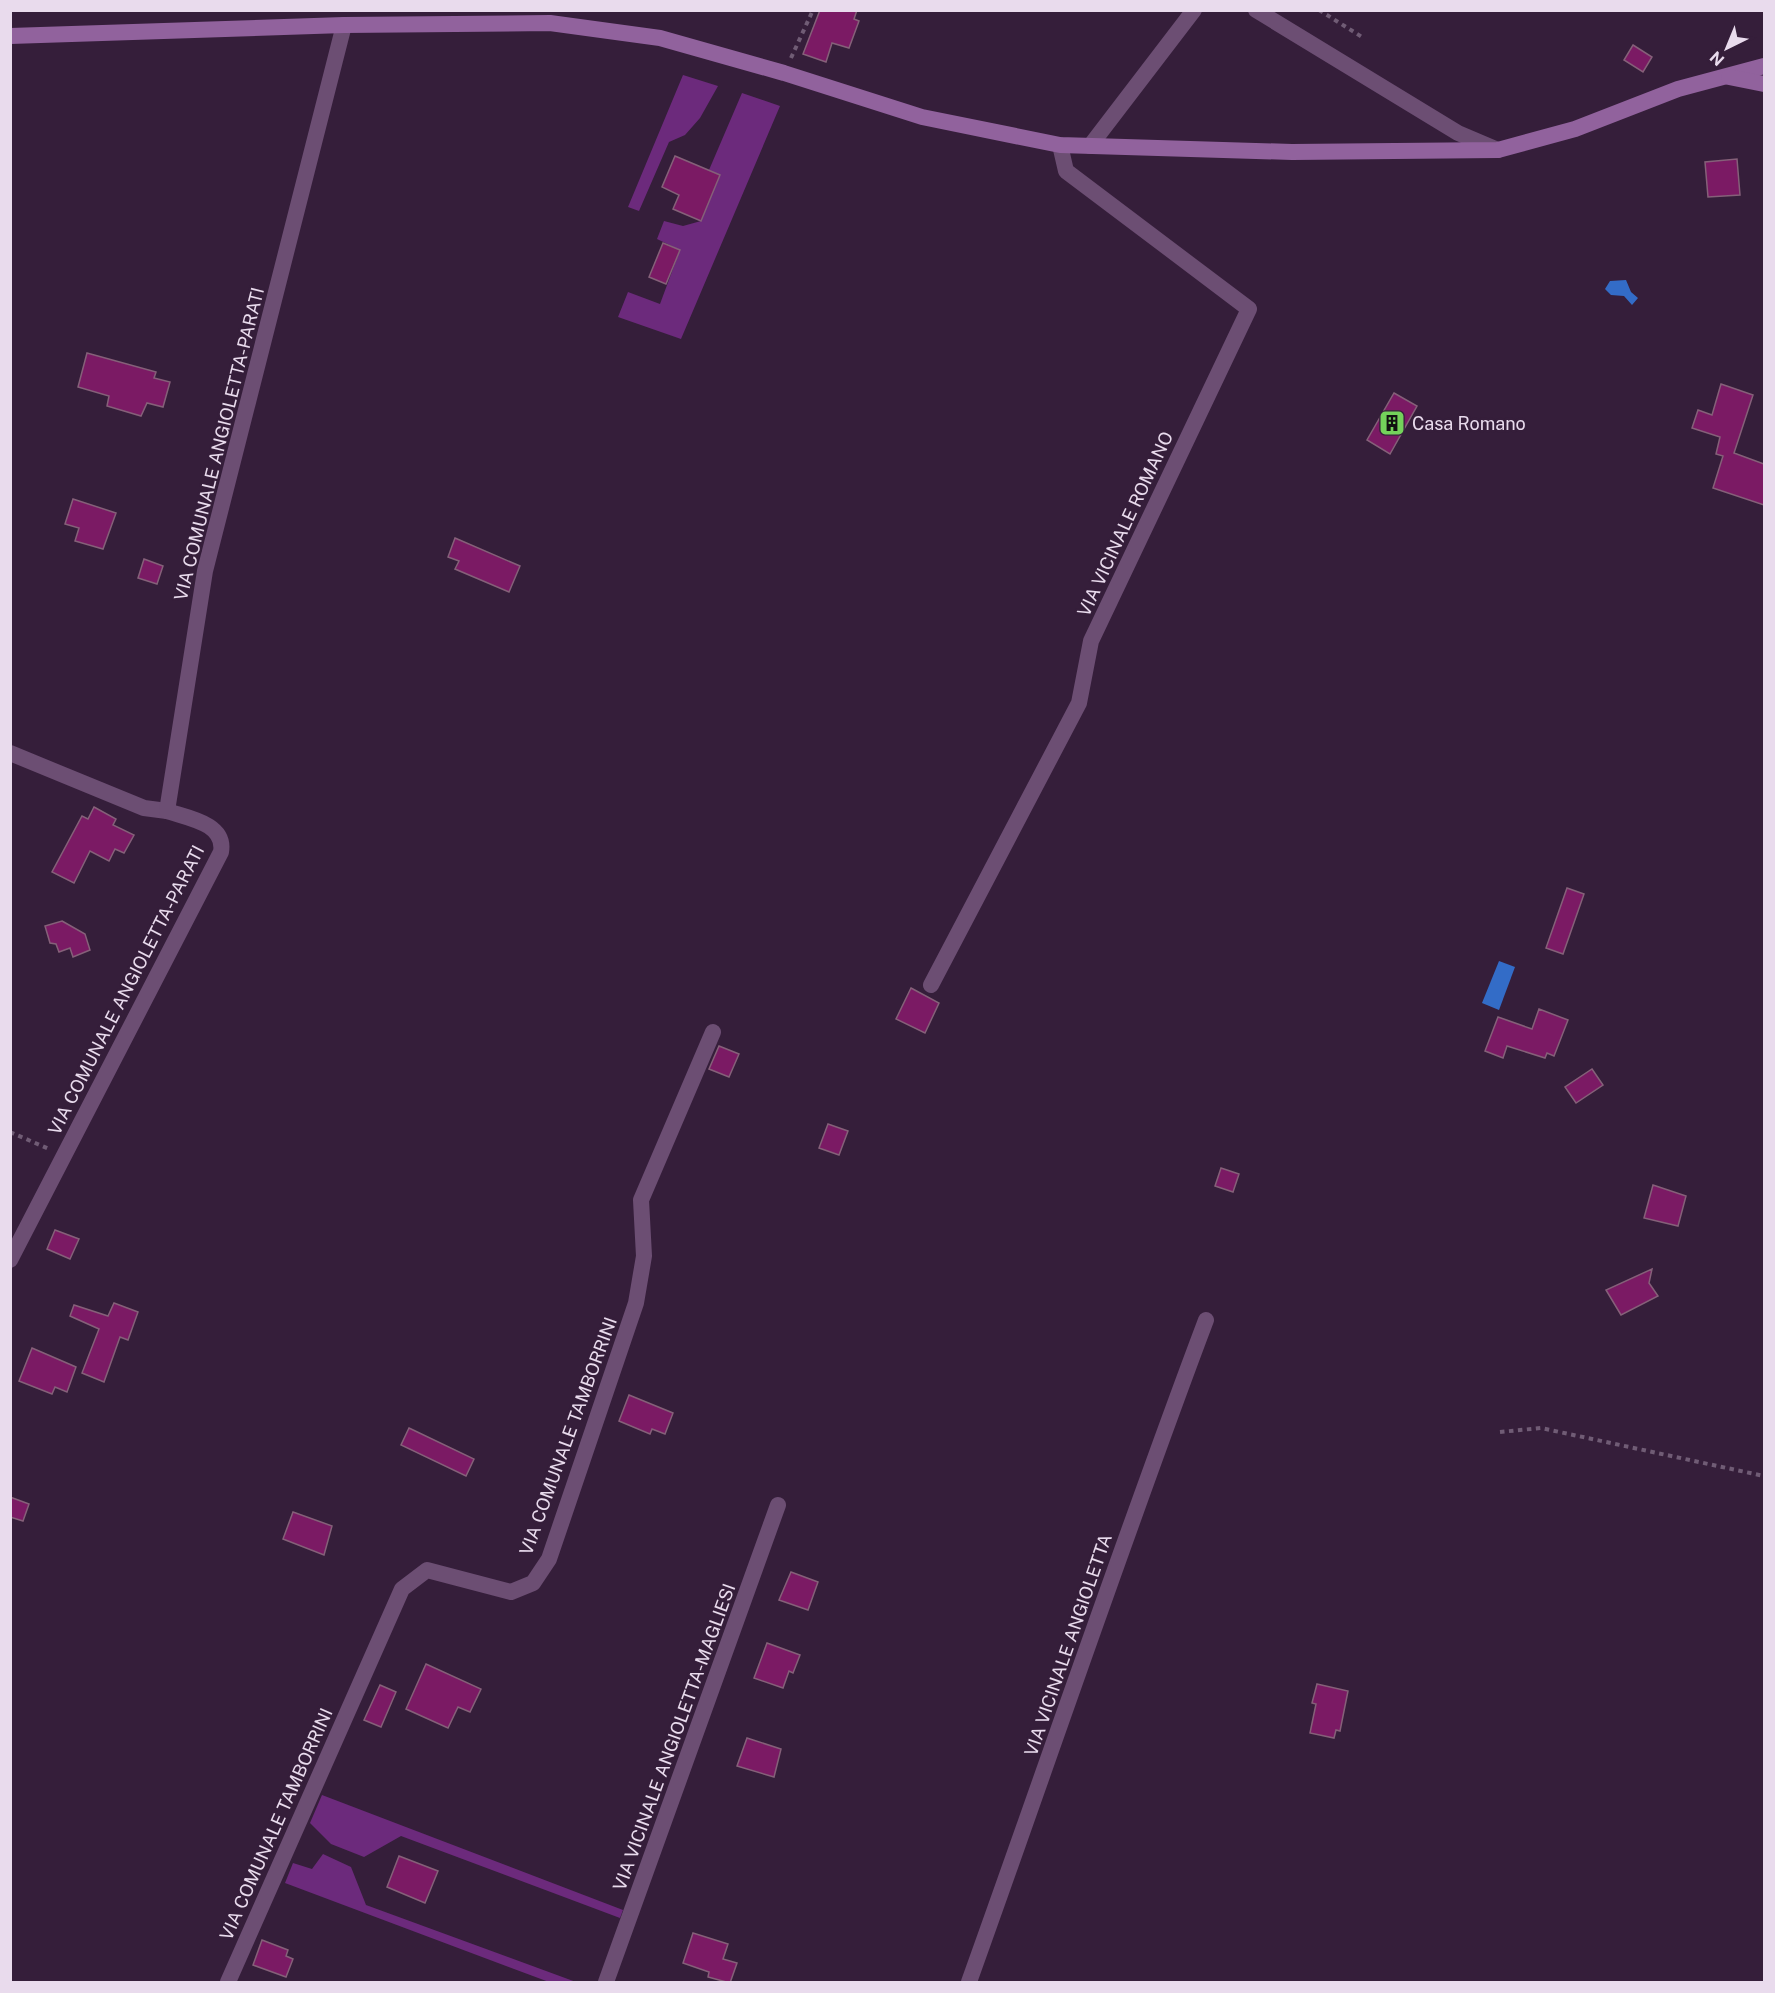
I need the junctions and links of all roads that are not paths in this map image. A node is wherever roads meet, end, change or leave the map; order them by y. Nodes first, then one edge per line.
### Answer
1 (1194, 10) edge
2 (1256, 10) edge
3 (344, 25) junction
4 (10, 36) edge
5 (1764, 66) edge
6 (1729, 77) junction
7 (1764, 84) edge
8 (1060, 145) junction
9 (1090, 146) junction
10 (1498, 150) junction
11 (10, 753) edge
12 (167, 811) junction
13 (932, 986) dead end
14 (713, 1032) dead end
15 (10, 1260) edge
16 (1206, 1320) dead end
17 (778, 1505) dead end
18 (228, 1983) edge
19 (606, 1983) edge
20 (969, 1983) edge

1 - 9 street
2 - 10 street
3 - 4 main road
3 - 8 main road
3 - 12 street, VIA COMUNALE ANGIOLETTA-PARATI
5 - 6 main road
6 - 7 main road
6 - 10 main road
8 - 9 main road
8 - 13 street, VIA VICINALE ROMANO
9 - 10 main road
11 - 12 street
12 - 15 street, VIA COMUNALE ANGIOLETTA-PARATI
14 - 18 street, VIA COMUNALE TAMBORRINI
16 - 20 street, VIA VICINALE ANGIOLETTA
17 - 19 street, VIA VICINALE ANGIOLETTA-MAGLIESI

